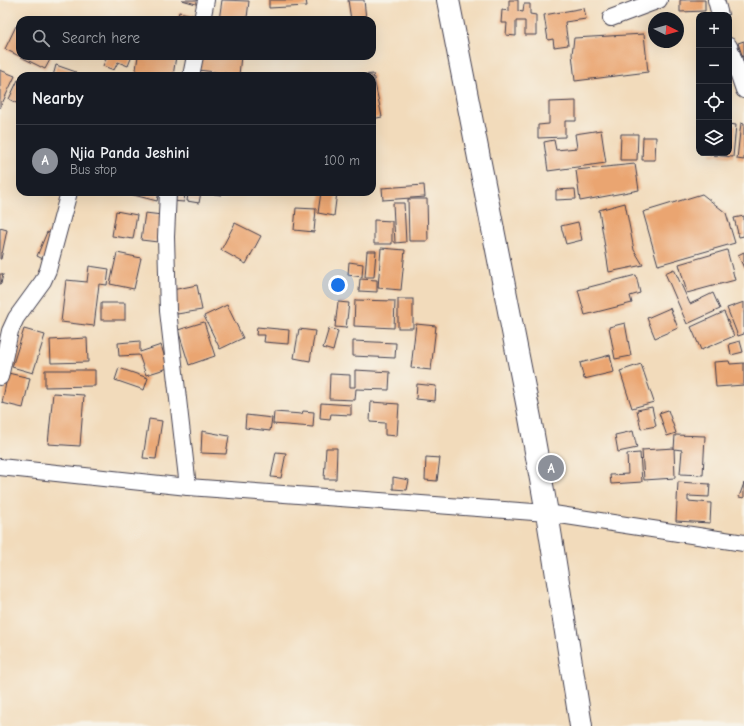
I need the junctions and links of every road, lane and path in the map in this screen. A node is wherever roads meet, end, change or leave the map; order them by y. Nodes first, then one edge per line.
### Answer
1 (206, 0) edge
2 (448, 0) edge
3 (659, 0) edge
4 (716, 0) edge
5 (719, 12) edge
6 (203, 16) edge
7 (610, 18) dead end
8 (730, 48) edge
9 (194, 60) edge
10 (193, 72) edge
11 (744, 90) edge
12 (68, 196) edge
13 (168, 196) edge
14 (0, 377) edge
15 (0, 467) edge
16 (188, 487) junction
17 (547, 513) junction
18 (744, 543) edge
19 (581, 726) edge

1 - 6 street
2 - 17 highway
3 - 7 street
4 - 5 street
8 - 11 street
9 - 10 street
12 - 14 street
13 - 16 street
15 - 16 street
16 - 17 street
17 - 18 street
17 - 19 highway

